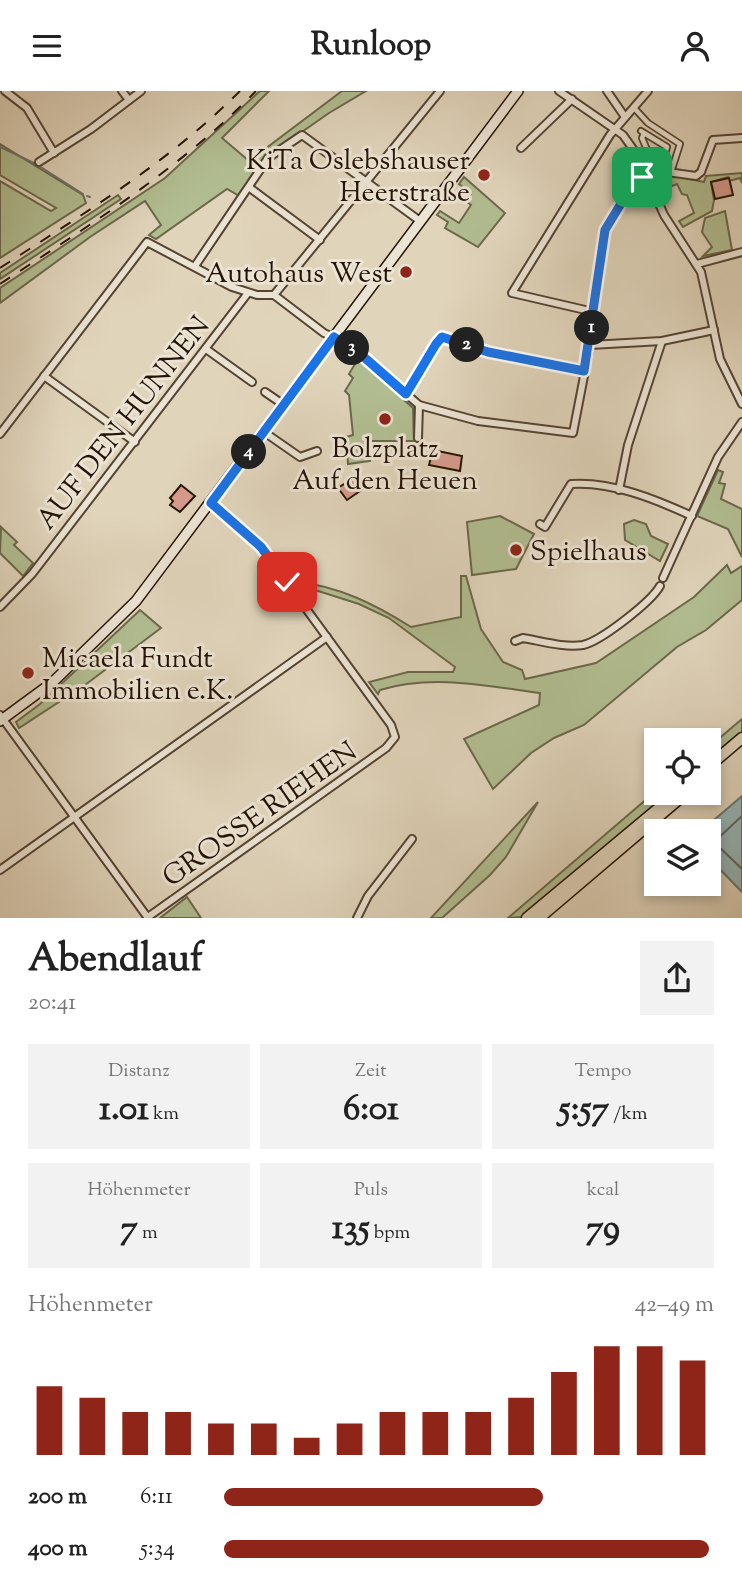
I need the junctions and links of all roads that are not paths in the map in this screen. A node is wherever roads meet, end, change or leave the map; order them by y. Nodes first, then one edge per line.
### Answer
1 (5, 91) edge
2 (122, 91) edge
3 (141, 91) edge
4 (440, 91) edge
5 (518, 91) edge
6 (559, 91) edge
7 (607, 91) edge
8 (648, 91) edge
9 (572, 99) junction
10 (129, 100) junction
11 (636, 110) dead end
12 (625, 117) junction
13 (615, 128) junction
14 (742, 138) edge
15 (521, 148) dead end
16 (648, 151) junction
17 (54, 153) junction
18 (638, 156) junction
19 (39, 162) dead end
20 (653, 164) junction
21 (662, 164) junction
22 (672, 169) junction
23 (646, 176) junction
24 (368, 184) junction
25 (250, 188) junction
26 (420, 221) junction
27 (320, 240) junction
28 (742, 252) edge
29 (697, 264) junction
30 (195, 266) junction
31 (248, 293) junction
32 (274, 296) junction
33 (594, 311) junction
34 (714, 330) junction
35 (334, 337) junction
36 (662, 341) junction
37 (590, 345) junction
38 (206, 349) junction
39 (584, 371) junction
40 (44, 376) junction
41 (252, 382) dead end
42 (265, 392) dead end
43 (406, 394) junction
44 (742, 404) edge
45 (284, 405) junction
46 (419, 405) junction
47 (742, 422) edge
48 (742, 429) edge
49 (264, 432) junction
50 (0, 435) edge
51 (734, 435) junction
52 (418, 437) dead end
53 (135, 442) junction
54 (317, 451) dead end
55 (619, 490) junction
56 (211, 503) junction
57 (692, 516) junction
58 (540, 524) dead end
59 (663, 578) dead end
60 (660, 586) dead end
61 (0, 607) edge
62 (327, 637) junction
63 (515, 641) dead end
64 (1, 718) edge
65 (742, 738) edge
66 (742, 746) edge
67 (721, 756) edge
68 (721, 764) edge
69 (663, 805) edge
70 (672, 805) edge
71 (75, 818) junction
72 (412, 839) dead end
73 (0, 870) edge
74 (148, 918) edge
75 (357, 918) edge
76 (527, 918) edge
77 (539, 918) edge

1 - 17 street
2 - 10 street
3 - 10 street
4 - 24 street
5 - 26 main road
6 - 9 street
7 - 12 street
8 - 12 street
9 - 13 street
9 - 15 street
10 - 17 street
11 - 22 street
12 - 13 street
13 - 18 street
13 - 33 street
14 - 22 street
16 - 18 street
16 - 20 street
16 - 21 street
17 - 19 street
18 - 23 street
20 - 21 street
20 - 23 street
21 - 22 street
22 - 23 street
23 - 29 street
23 - 33 street
24 - 25 street
24 - 26 street
24 - 27 street
25 - 27 street
25 - 30 street
26 - 35 main road
27 - 32 street
28 - 29 street
29 - 34 street
30 - 31 street
30 - 40 street
31 - 32 street
31 - 38 street, AUF DEN HUNNEN
32 - 35 street
33 - 37 street
34 - 36 street
34 - 44 street
35 - 43 street
35 - 45 main road
36 - 37 street
36 - 55 street
37 - 39 street
38 - 41 street
38 - 53 street, AUF DEN HUNNEN
39 - 43 street
39 - 46 street
40 - 50 street
40 - 53 street
42 - 45 street
43 - 46 street
45 - 49 main road
46 - 52 street
47 - 51 street
48 - 51 street
49 - 54 street
49 - 56 main road
51 - 57 street
53 - 61 street, AUF DEN HUNNEN
55 - 57 street
55 - 58 street
56 - 62 street
56 - 64 main road
57 - 59 street
60 - 63 street
62 - 71 street
62 - 74 street, GROSSE RIEHEN
64 - 71 street
65 - 67 main road
66 - 68 main road
69 - 76 main road
70 - 77 main road
71 - 73 street
71 - 74 street
72 - 75 street

